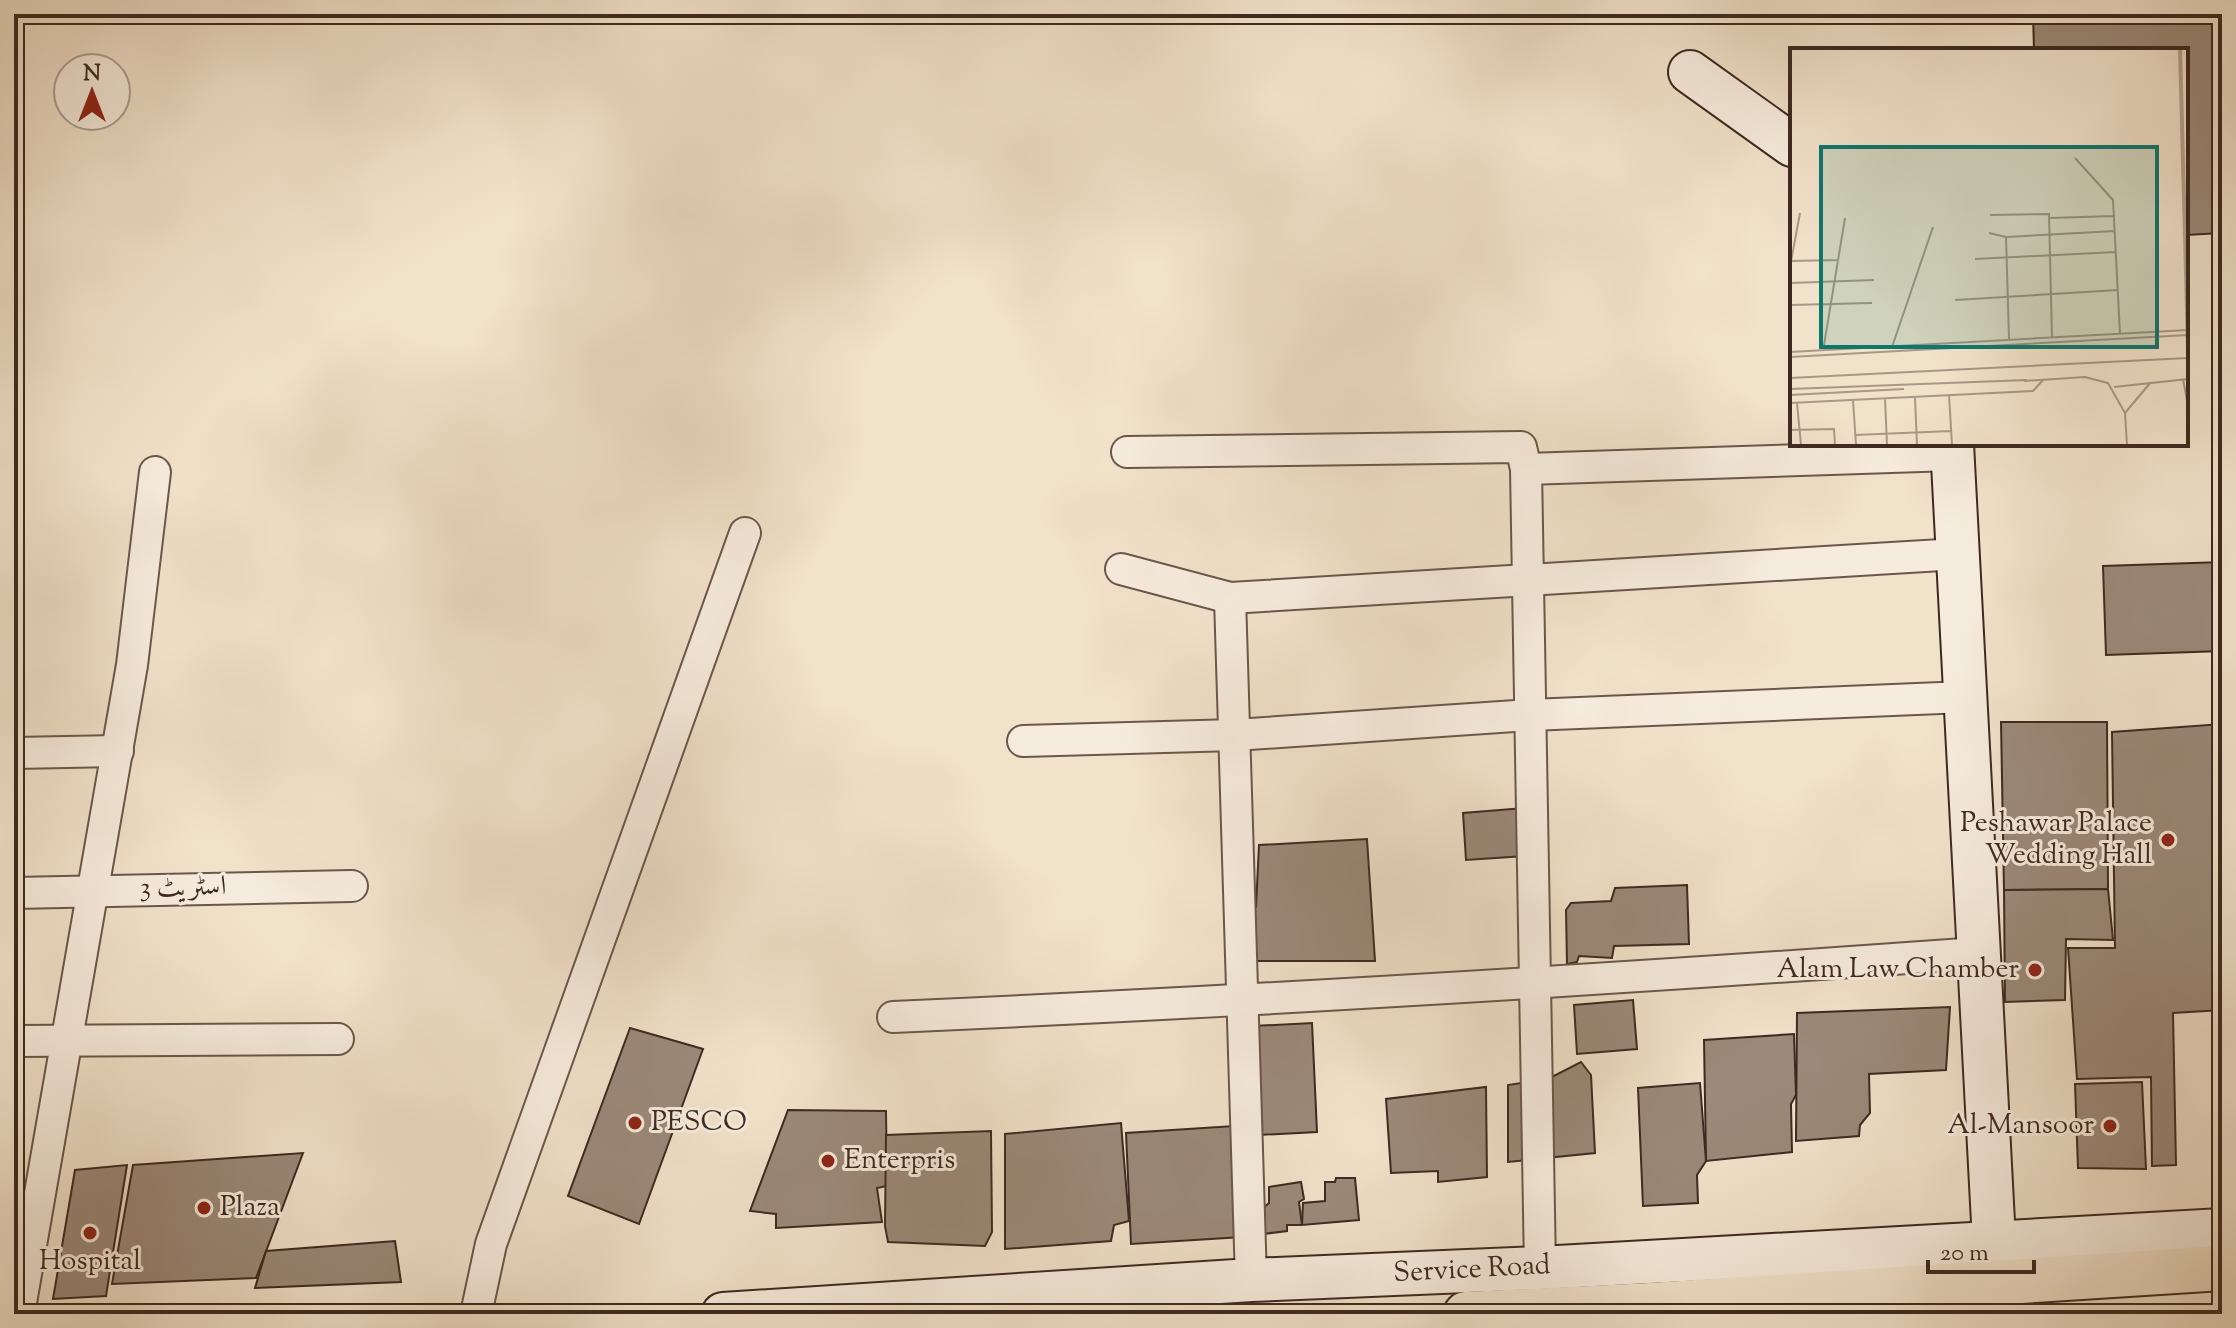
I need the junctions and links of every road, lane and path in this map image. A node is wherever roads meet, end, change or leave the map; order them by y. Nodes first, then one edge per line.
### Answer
1 (1690, 72) dead end
2 (1790, 144) edge
3 (1952, 450) edge
4 (1127, 452) dead end
5 (1526, 469) junction
6 (155, 472) dead end
7 (745, 533) dead end
8 (1958, 554) junction
9 (1121, 569) dead end
10 (1528, 578) junction
11 (1230, 598) junction
12 (1965, 697) junction
13 (1530, 715) junction
14 (1235, 735) junction
15 (1023, 741) dead end
16 (118, 751) junction
17 (14, 753) edge
18 (352, 886) dead end
19 (94, 890) junction
20 (14, 893) edge
21 (1978, 953) junction
22 (1535, 985) junction
23 (1243, 1002) junction
24 (893, 1017) dead end
25 (338, 1039) dead end
26 (68, 1040) junction
27 (14, 1041) edge
28 (2222, 1230) edge
29 (1994, 1241) junction
30 (1540, 1268) junction
31 (2222, 1268) edge
32 (1251, 1280) junction
33 (19, 1314) edge
34 (476, 1314) edge
35 (723, 1314) edge
36 (1466, 1314) edge

1 - 2 street
3 - 5 street
3 - 8 street
4 - 5 street
5 - 10 street
6 - 16 street
7 - 34 street
8 - 10 street
8 - 12 street
9 - 11 street
10 - 11 street
10 - 13 street
11 - 14 street
12 - 13 street
12 - 21 street
13 - 14 street
13 - 22 street
14 - 15 street
14 - 23 street
16 - 17 street
16 - 19 street
18 - 19 street, اسٹریٹ 3
19 - 20 street, اسٹریٹ 3
19 - 26 street
21 - 22 street
21 - 29 street
22 - 23 street
22 - 30 street
23 - 24 street
23 - 32 street
25 - 26 street
26 - 27 street
26 - 33 street
28 - 29 street, Service Road
29 - 30 street, Service Road
30 - 32 street, Service Road
31 - 36 highway
32 - 35 street, Service Road

